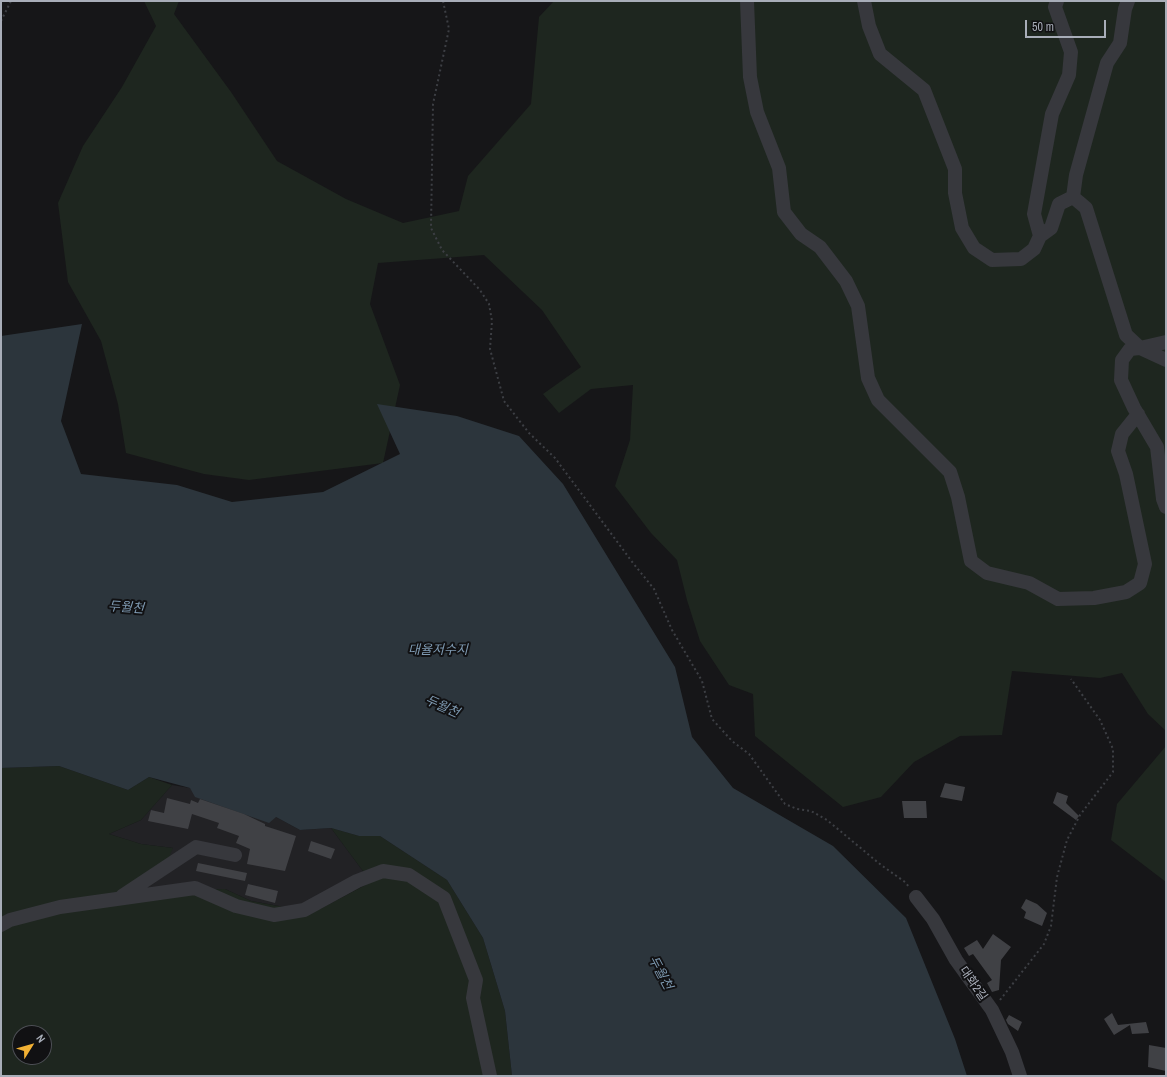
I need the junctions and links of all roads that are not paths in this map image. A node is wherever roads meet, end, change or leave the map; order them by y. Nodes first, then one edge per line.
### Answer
1 (747, 1) edge
2 (864, 1) edge
3 (1057, 1) edge
4 (1128, 1) edge
5 (1073, 197) junction
6 (1040, 236) junction
7 (1166, 342) edge
8 (1140, 348) junction
9 (1166, 360) edge
10 (1138, 414) junction
11 (1166, 507) edge
12 (235, 855) dead end
13 (916, 897) road end
14 (118, 899) junction
15 (1, 925) edge
16 (490, 1076) edge
17 (1020, 1076) edge

1 - 10 street
2 - 6 street
3 - 6 street
4 - 5 street
5 - 6 street
5 - 8 street
7 - 8 street
8 - 9 street
8 - 10 street
10 - 11 street
12 - 14 street
13 - 17 street, 대화2길
14 - 15 street
14 - 16 street

